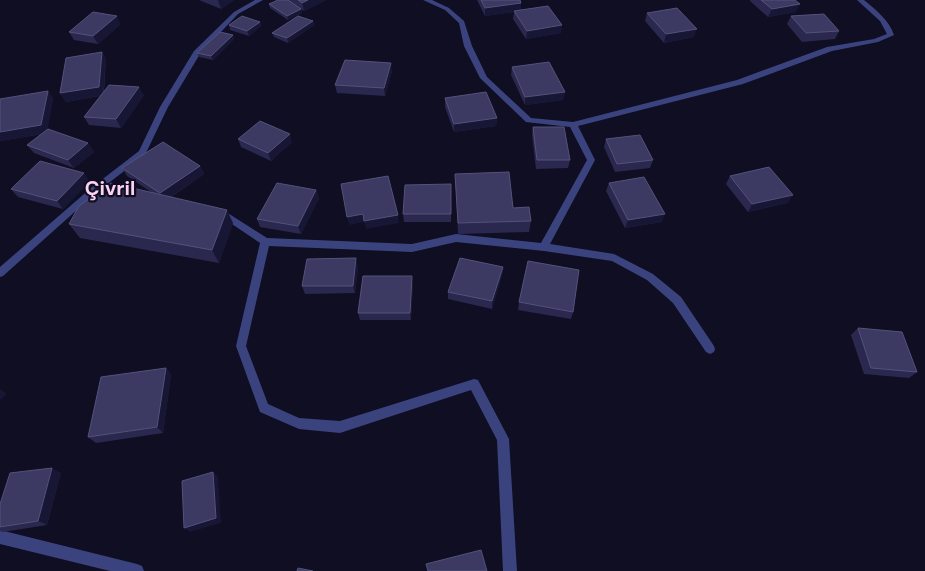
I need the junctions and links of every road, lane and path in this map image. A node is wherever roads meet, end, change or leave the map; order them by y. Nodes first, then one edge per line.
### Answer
1 (260, 0) edge
2 (426, 0) edge
3 (860, 0) edge
4 (573, 125) junction
5 (214, 210) edge
6 (264, 242) junction
7 (544, 247) junction
8 (0, 273) edge
9 (710, 349) dead end
10 (0, 537) edge
11 (137, 571) edge
12 (510, 571) edge

1 - 8 street
2 - 4 street
3 - 4 street
4 - 7 street
5 - 6 street
6 - 7 street
6 - 12 street
7 - 9 street
10 - 11 street

